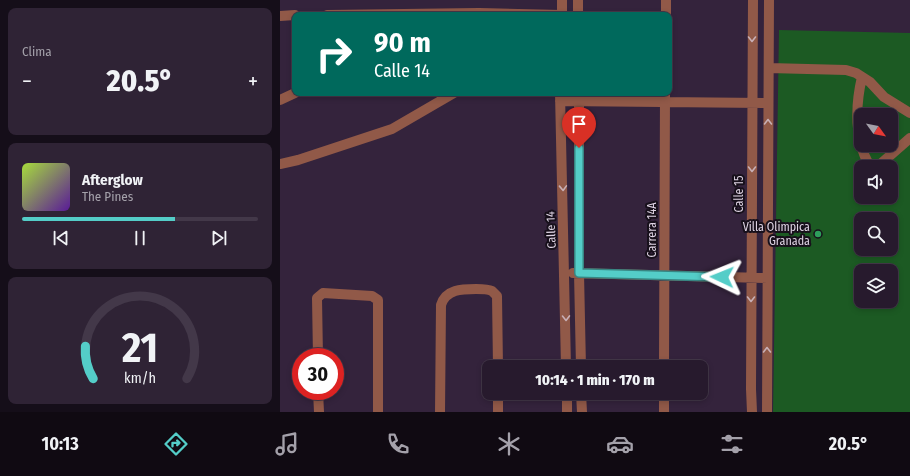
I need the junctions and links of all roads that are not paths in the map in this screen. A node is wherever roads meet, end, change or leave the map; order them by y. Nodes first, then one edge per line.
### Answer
1 (562, 0) edge
2 (578, 0) edge
3 (666, 0) edge
4 (752, 0) edge
5 (769, 0) edge
6 (561, 12) edge
7 (578, 12) edge
8 (666, 12) edge
9 (292, 15) edge
10 (280, 16) edge
11 (768, 68) junction
12 (862, 77) junction
13 (292, 94) edge
14 (449, 96) edge
15 (560, 97) edge
16 (579, 97) edge
17 (665, 98) edge
18 (280, 100) edge
19 (752, 103) junction
20 (768, 103) junction
21 (910, 113) edge
22 (910, 138) edge
23 (866, 160) edge
24 (885, 160) edge
25 (280, 164) edge
26 (565, 272) junction
27 (579, 273) junction
28 (664, 275) junction
29 (751, 278) junction
30 (767, 278) junction
31 (318, 348) edge
32 (498, 360) edge
33 (566, 360) edge
34 (581, 360) edge
35 (664, 360) edge
36 (318, 400) edge
37 (498, 400) edge
38 (567, 400) edge
39 (581, 400) edge
40 (664, 400) edge
41 (319, 412) edge
42 (378, 412) edge
43 (440, 412) edge
44 (498, 412) edge
45 (567, 412) edge
46 (582, 412) edge
47 (664, 412) edge
48 (752, 412) edge
49 (767, 412) edge

1 - 6 street
2 - 7 street
3 - 8 street
4 -> 19 street, Calle 15
5 - 11 street
9 - 10 street
11 - 12 street
11 - 20 street
12 - 21 street
12 - 23 street
13 - 18 street
14 - 25 street
15 - 16 street
15 -> 26 street, Calle 14
16 - 17 street
16 - 27 street
17 - 19 street
17 - 28 street, Carrera 14A
19 - 20 street
19 -> 29 street, Calle 15
30 -> 20 street
22 - 24 street
26 - 27 street
26 -> 33 street, Calle 14
27 - 28 street
27 - 34 street
28 - 29 street
28 - 35 street, Carrera 14A
29 - 30 street
29 -> 48 street, Calle 15
49 -> 30 street
31 - 42 street
32 - 43 street
36 - 41 street
37 - 44 street
38 - 45 street
39 - 46 street
40 - 47 street

